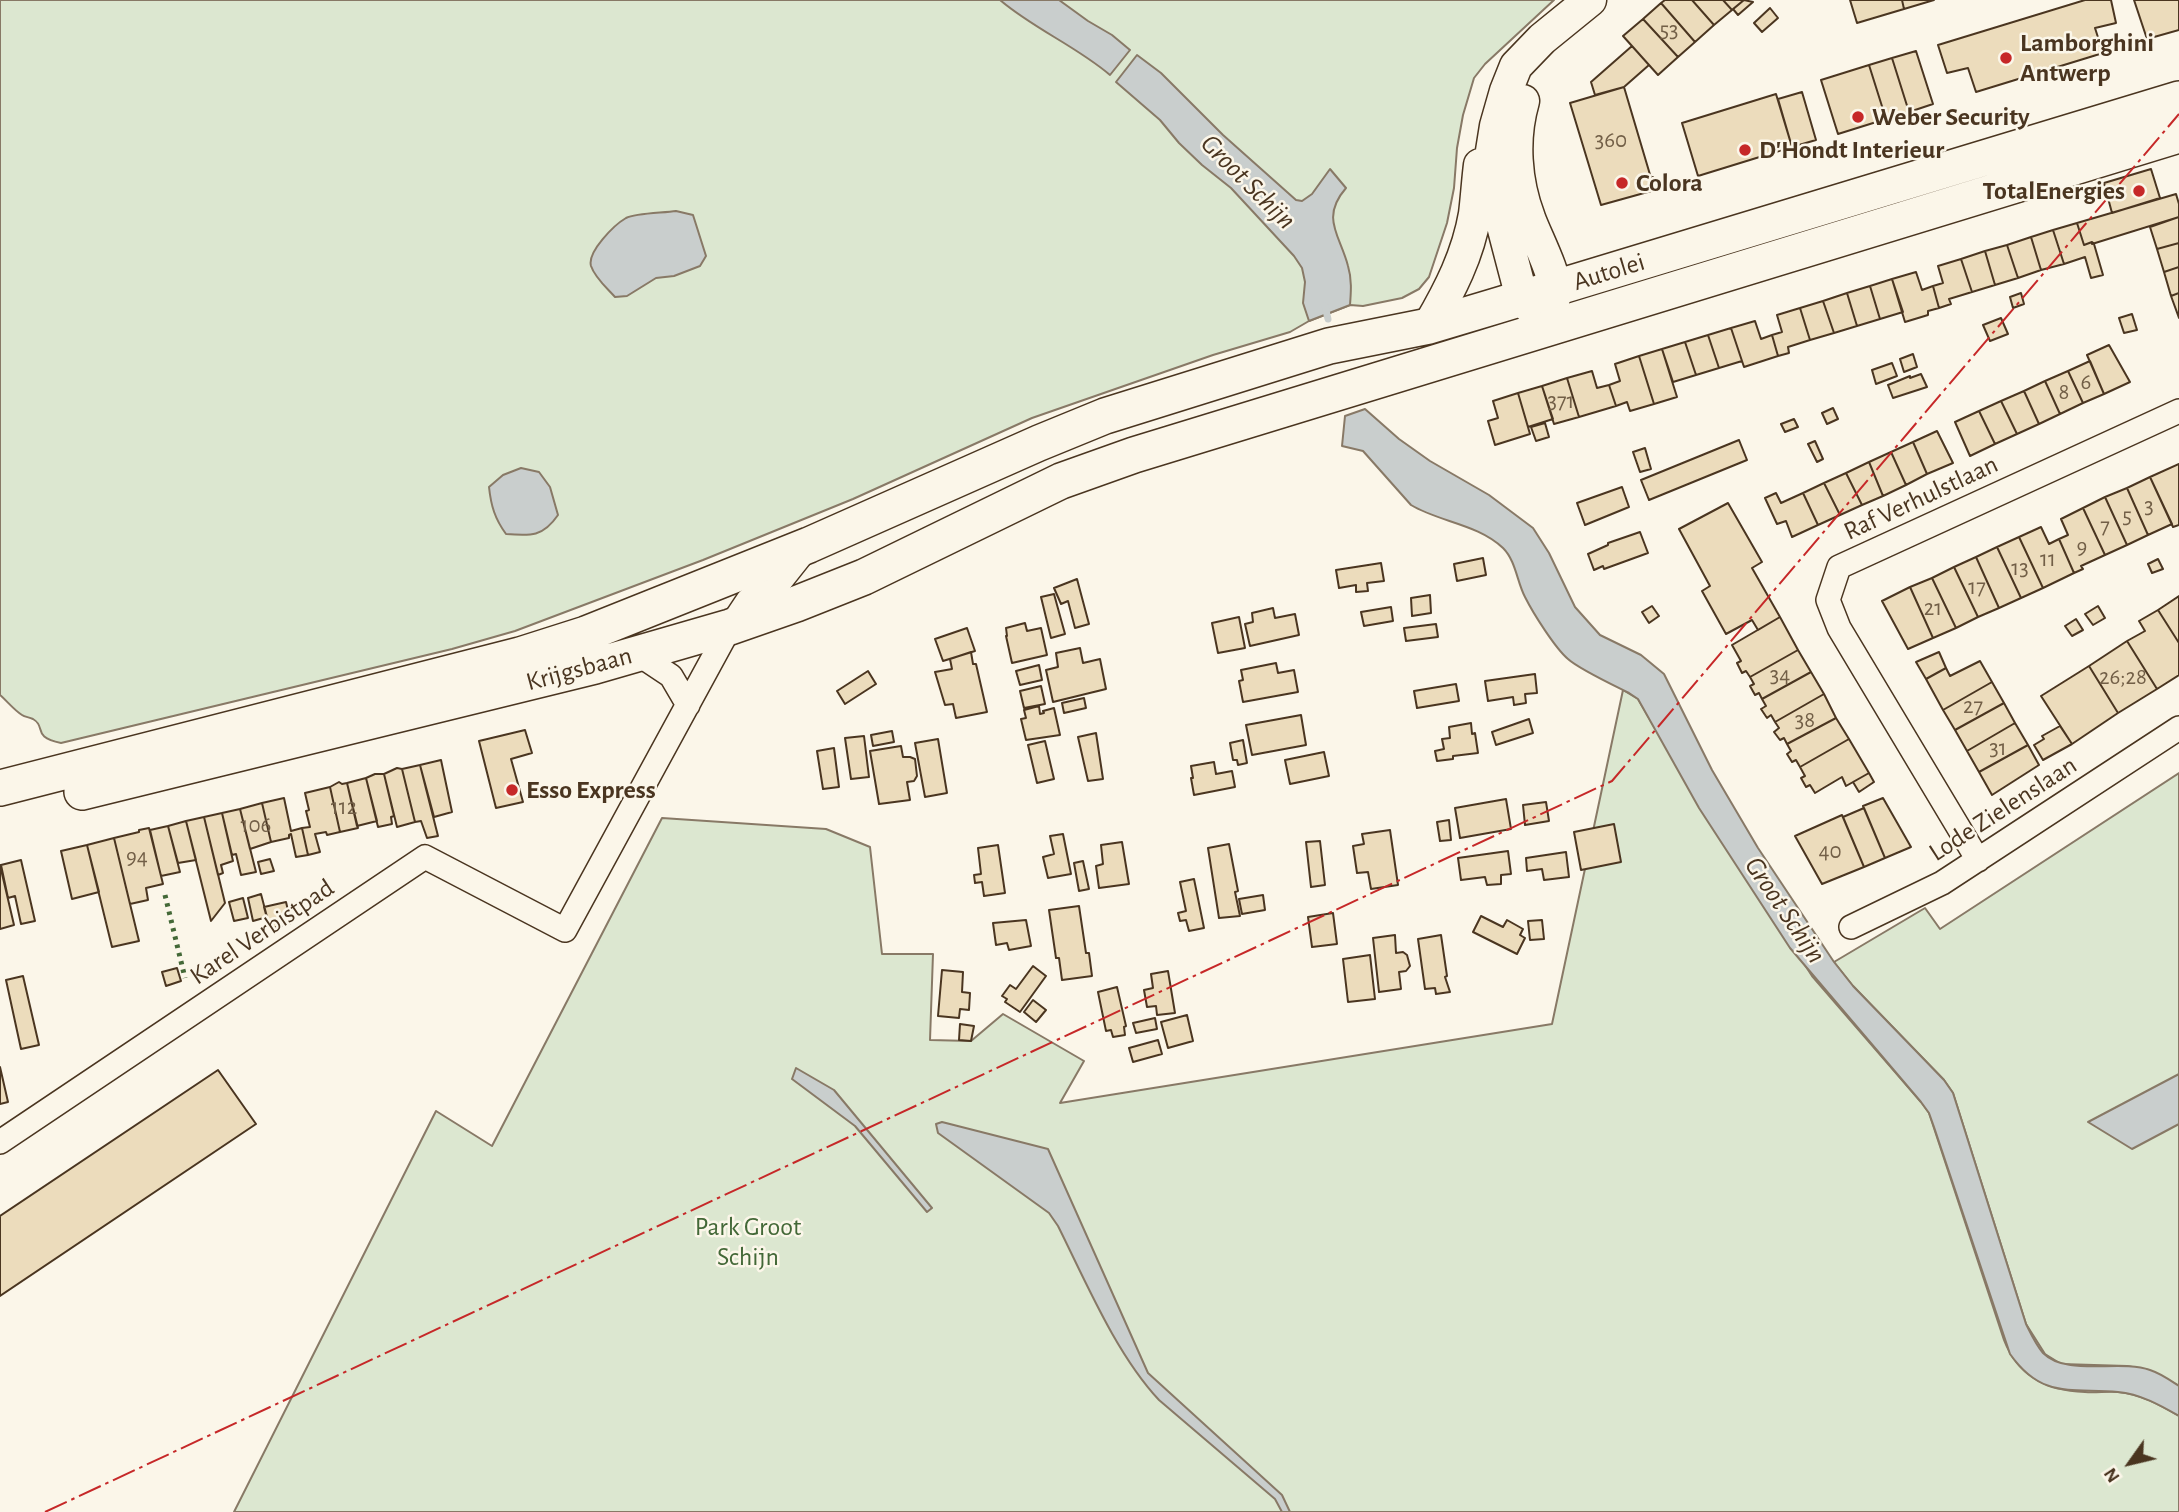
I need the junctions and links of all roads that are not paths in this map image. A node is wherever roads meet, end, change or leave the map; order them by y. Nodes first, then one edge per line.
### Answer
1 (1580, 9) edge
2 (2179, 99) edge
3 (2179, 135) edge
4 (1492, 151) junction
5 (1555, 288) junction
6 (1522, 298) junction
7 (1429, 326) junction
8 (1549, 328) junction
9 (2179, 411) edge
10 (1039, 443) joint
11 (1134, 454) joint
12 (809, 545) junction
13 (730, 627) junction
14 (638, 653) junction
15 (688, 705) junction
16 (2179, 728) edge
17 (0, 788) edge
18 (0, 812) edge
19 (1978, 860) junction
20 (1851, 927) dead end
21 (0, 1142) edge

1 - 4 street
1 - 5 street
2 - 5 main road, Autolei
3 - 8 main road, Autolei
4 - 6 street
4 - 7 street
5 - 6 main road, Autolei
5 - 8 street
6 - 7 main road, Autolei
6 - 8 street
7 - 10 main road, Autolei
8 - 11 main road, Autolei
9 - 19 street, Raf Verhulstlaan
10 - 12 main road, Krijgsbaan
11 - 13 main road, Krijgsbaan
12 - 13 street
12 - 17 main road, Krijgsbaan
13 - 14 main road, Krijgsbaan
13 - 15 street
14 - 15 street
14 - 18 main road, Krijgsbaan
15 - 21 street, Karel Verbistpad
16 - 19 street, Lode Zielenslaan
19 - 20 street, Lode Zielenslaan

